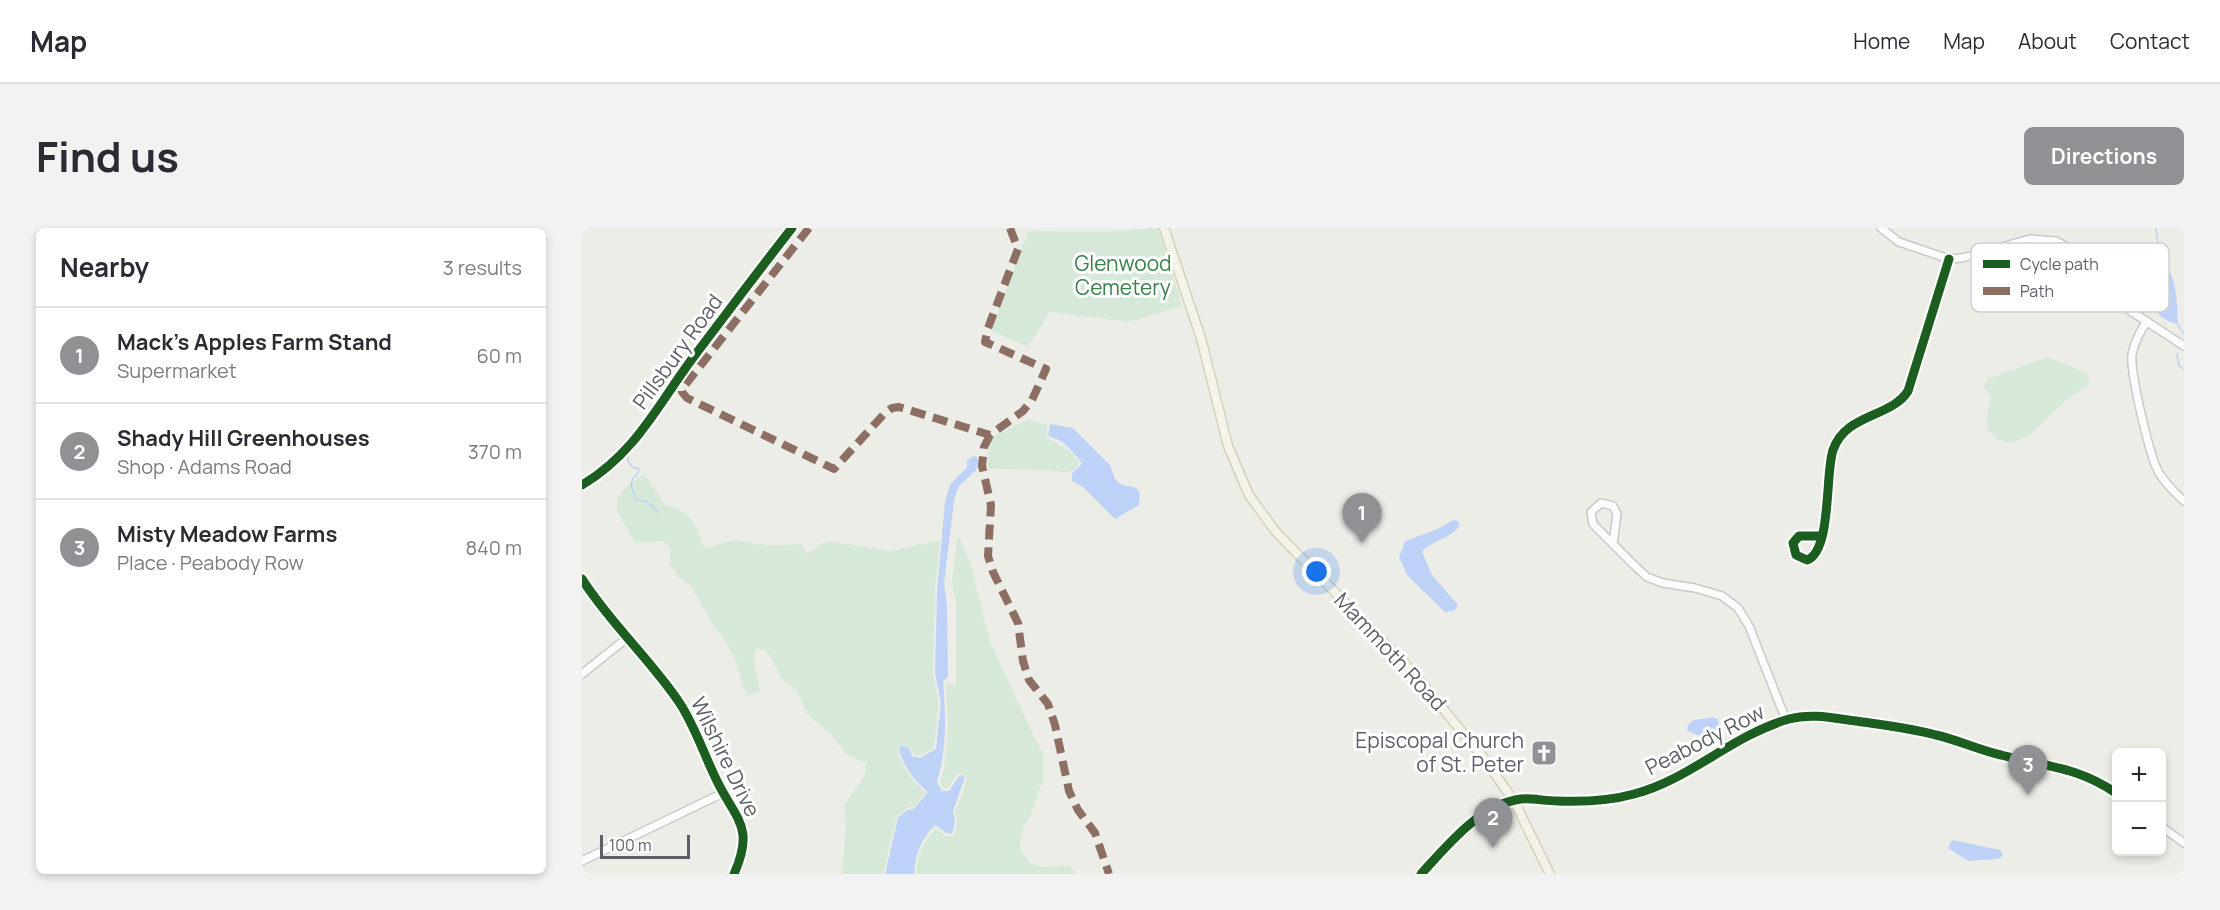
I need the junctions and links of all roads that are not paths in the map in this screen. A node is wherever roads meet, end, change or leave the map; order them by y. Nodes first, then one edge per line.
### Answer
1 (792, 228) edge
2 (1164, 228) edge
3 (1881, 228) edge
4 (2016, 243) edge
5 (2060, 243) edge
6 (1971, 255) edge
7 (1949, 259) junction
8 (2133, 312) edge
9 (2147, 321) junction
10 (2184, 346) edge
11 (582, 485) edge
12 (2184, 501) edge
13 (1822, 536) junction
14 (1613, 544) junction
15 (582, 579) edge
16 (627, 638) junction
17 (582, 674) edge
18 (1786, 720) junction
19 (2112, 791) edge
20 (723, 793) junction
21 (1514, 801) junction
22 (2166, 831) edge
23 (2184, 843) edge
24 (582, 861) edge
25 (734, 874) edge
26 (1421, 874) edge
27 (1550, 874) edge

1 - 11 street, Pillsbury Road
2 - 21 main road, Mammoth Road
3 - 7 street
4 - 5 street
6 - 7 street
7 - 13 street
8 - 9 street
9 - 10 street
9 - 12 street
13 - 13 street
14 - 14 street
14 - 18 street
15 - 16 street, Wilshire Drive
16 - 17 street
16 - 20 street, Wilshire Drive
18 - 19 street, Peabody Row
18 - 21 street, Peabody Row
20 - 24 street
20 - 25 street, Wilshire Drive
21 - 26 street
21 - 27 main road, Mammoth Road
22 - 23 street

